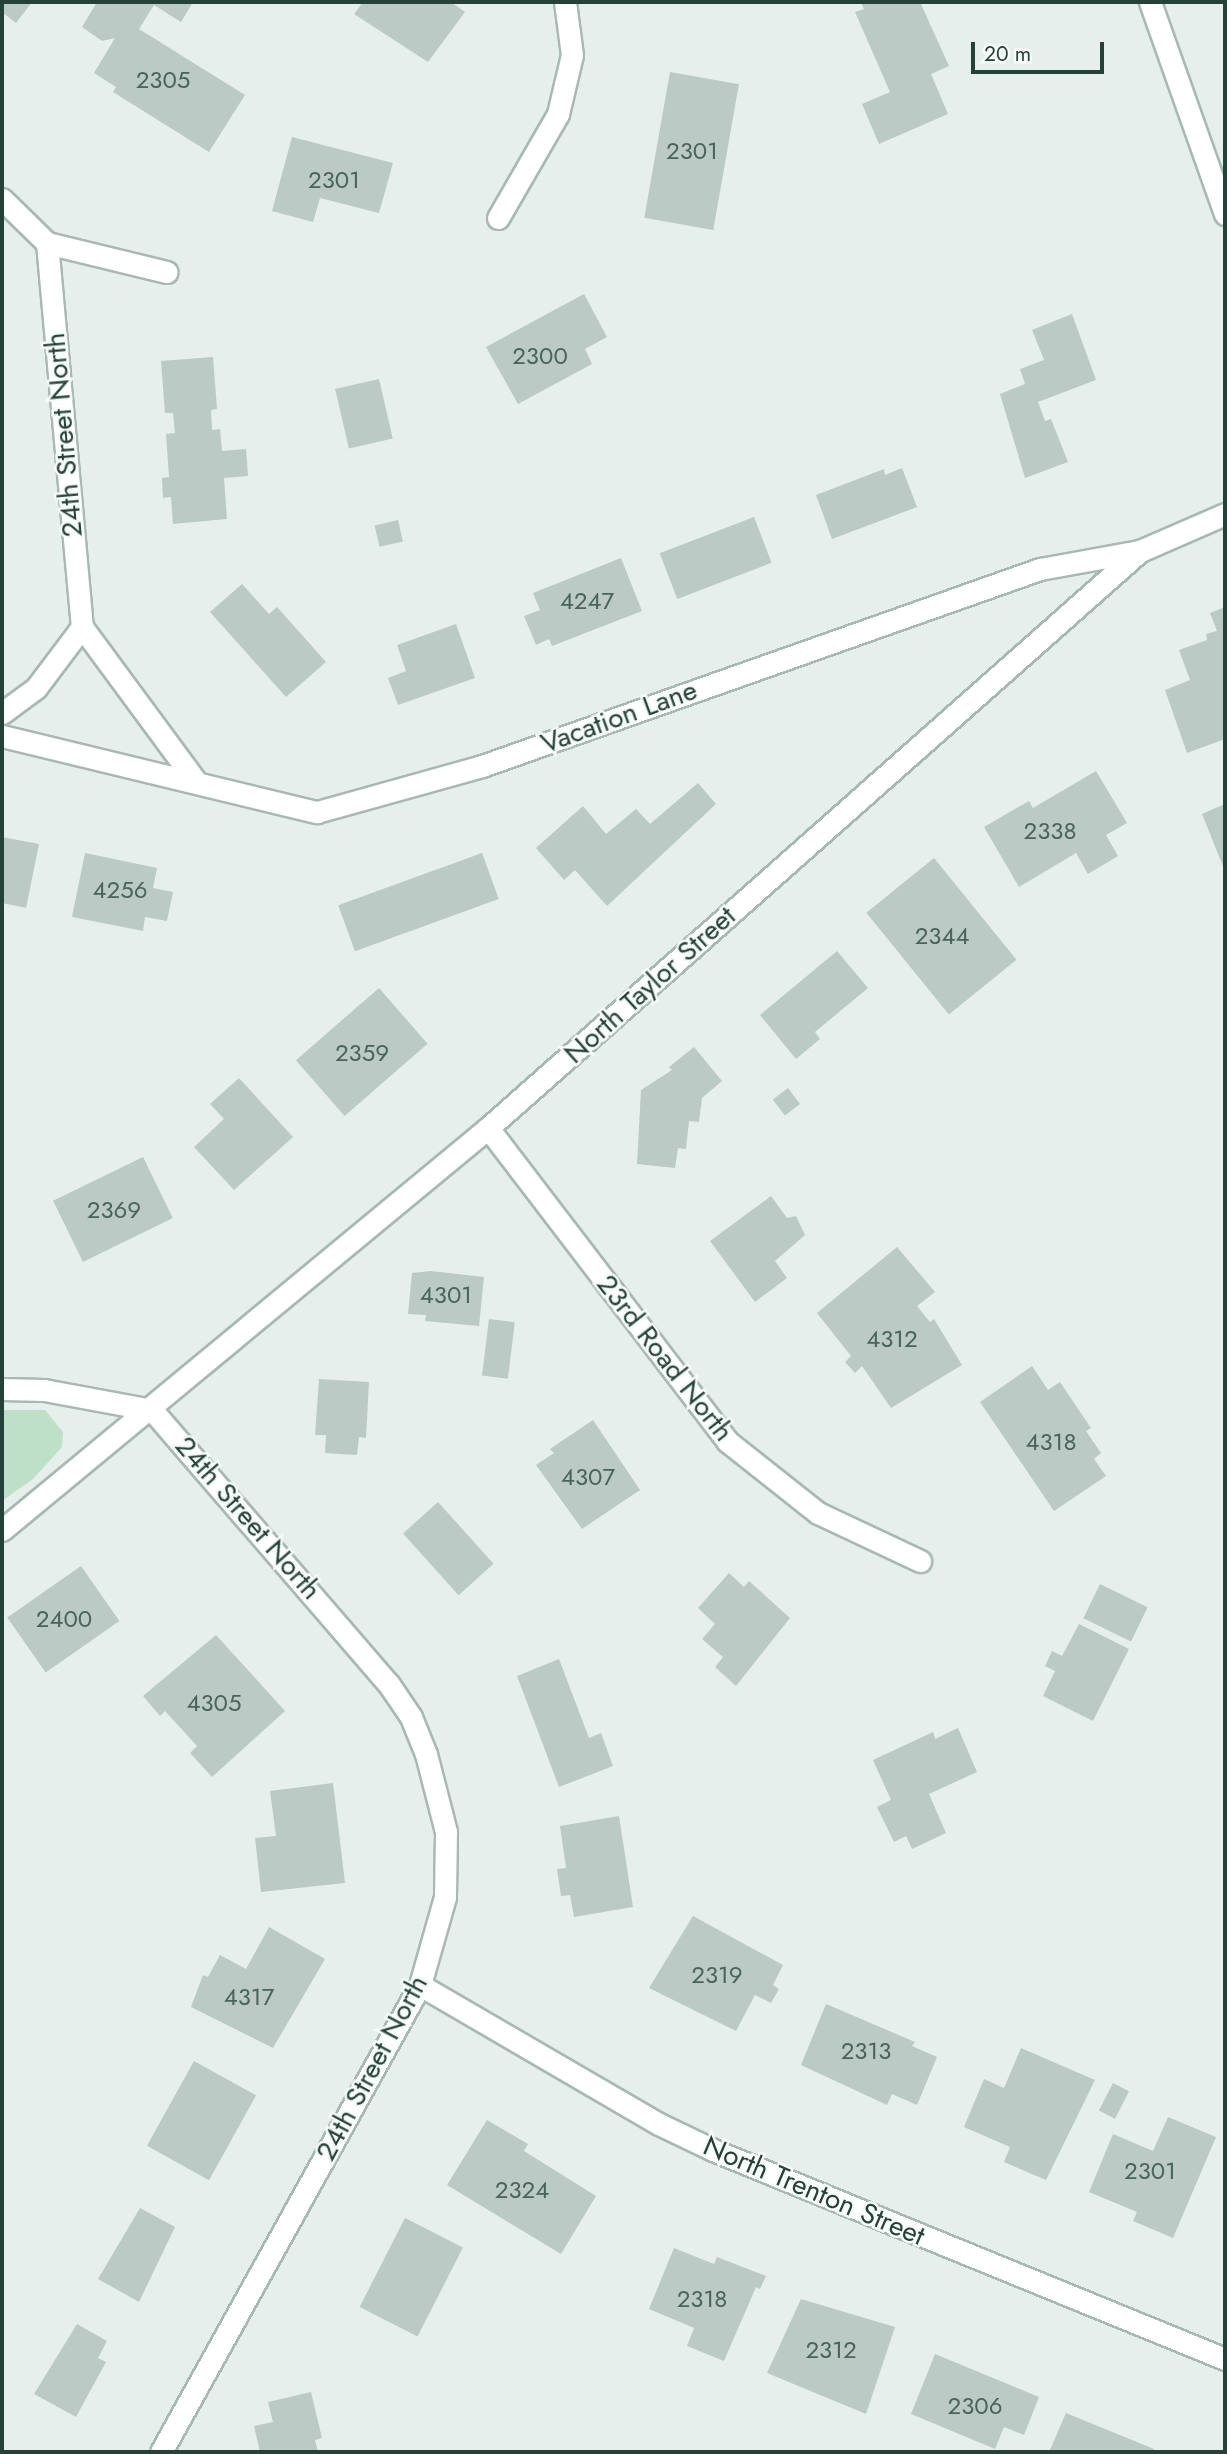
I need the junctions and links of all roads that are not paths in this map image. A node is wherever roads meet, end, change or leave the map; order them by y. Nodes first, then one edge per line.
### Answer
1 (565, 2) edge
2 (1150, 2) edge
3 (2, 199) edge
4 (1225, 214) edge
5 (498, 218) dead end
6 (47, 243) junction
7 (167, 272) dead end
8 (1225, 514) edge
9 (1140, 551) junction
10 (82, 627) junction
11 (2, 713) edge
12 (2, 736) edge
13 (194, 779) junction
14 (488, 1128) junction
15 (2, 1390) edge
16 (152, 1410) junction
17 (2, 1530) edge
18 (920, 1560) dead end
19 (420, 1985) junction
20 (1225, 2359) edge
21 (162, 2452) edge

1 - 5 street
2 - 4 street
3 - 6 street
6 - 7 street
6 - 10 street, 24th Street North
8 - 9 street, Vacation Lane
9 - 13 street, Vacation Lane
9 - 14 street, North Taylor Street
10 - 11 street
10 - 13 street
12 - 13 street, Vacation Lane
14 - 16 street, North Taylor Street
14 - 18 street, 23rd Road North
15 - 16 street
16 - 17 street, North Taylor Street
16 - 19 street, 24th Street North
19 - 20 street, North Trenton Street
19 - 21 street, 24th Street North

